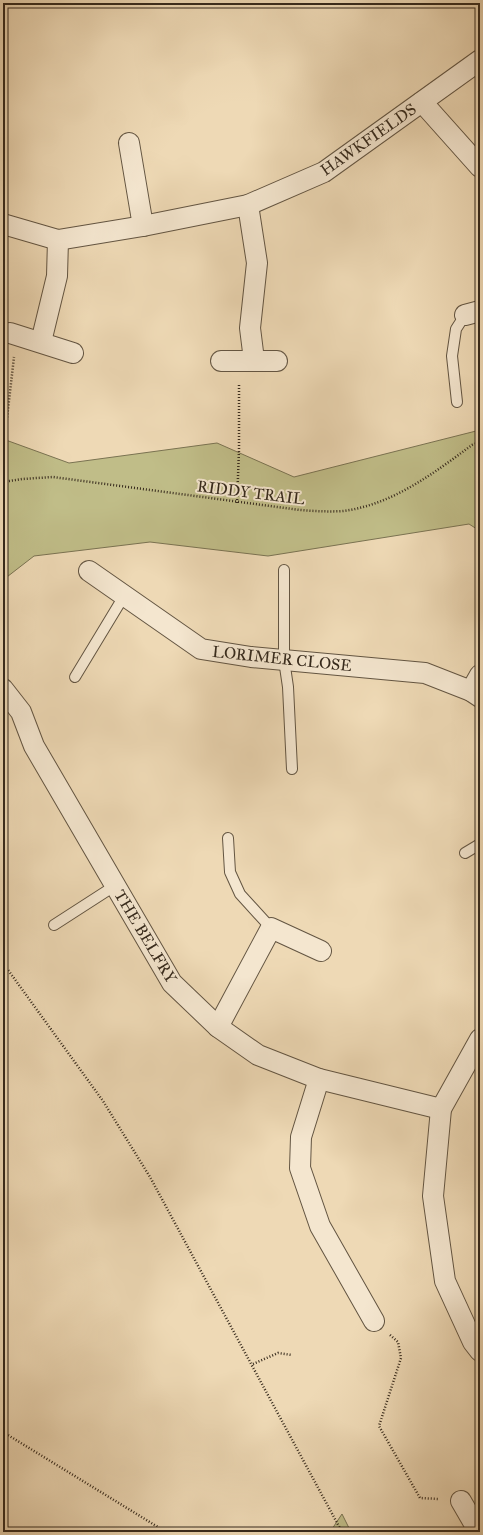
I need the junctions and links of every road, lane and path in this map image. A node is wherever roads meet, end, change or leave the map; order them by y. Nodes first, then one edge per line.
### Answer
1 (480, 60) edge
2 (422, 102) junction
3 (129, 143) dead end
4 (480, 167) edge
5 (248, 205) junction
6 (3, 224) edge
7 (143, 226) junction
8 (58, 240) junction
9 (472, 313) edge
10 (14, 334) joint
11 (40, 342) junction
12 (73, 353) dead end
13 (238, 361) junction
14 (277, 361) dead end
15 (457, 402) dead end
16 (480, 442) edge
17 (3, 453) edge
18 (3, 482) edge
19 (237, 503) junction
20 (284, 570) dead end
21 (89, 571) dead end
22 (124, 596) junction
23 (284, 660) junction
24 (74, 677) dead end
25 (477, 688) edge
26 (3, 689) edge
27 (292, 768) dead end
28 (228, 838) dead end
29 (480, 844) edge
30 (465, 852) dead end
31 (116, 885) junction
32 (54, 925) dead end
33 (271, 928) junction
34 (321, 952) dead end
35 (3, 963) edge
36 (218, 1027) junction
37 (480, 1039) edge
38 (319, 1079) junction
39 (441, 1109) junction
40 (374, 1321) joint
41 (478, 1344) edge
42 (292, 1355) dead end
43 (253, 1364) junction
44 (3, 1432) edge
45 (461, 1501) joint
46 (166, 1532) edge
47 (342, 1532) edge
48 (479, 1532) edge

1 - 2 street, HAWKFIELDS
2 - 4 street
2 - 5 street, HAWKFIELDS
3 - 7 street
5 - 7 street, HAWKFIELDS
5 - 13 street
6 - 8 street, HAWKFIELDS
7 - 8 street, HAWKFIELDS
8 - 11 street
9 - 15 lane
10 - 11 street
10 - 17 path
11 - 12 street
13 - 14 street
13 - 19 path
16 - 19 path, RIDDY TRAIL
18 - 19 path, RIDDY TRAIL
20 - 23 lane
21 - 22 street, LORIMER CLOSE
22 - 23 street, LORIMER CLOSE
22 - 24 lane
23 - 25 street, LORIMER CLOSE
23 - 27 lane
26 - 31 street, THE BELFRY
28 - 33 lane
29 - 30 lane
31 - 32 lane
31 - 36 street, THE BELFRY
33 - 34 street
33 - 36 street
35 - 43 path
36 - 38 street, THE BELFRY
37 - 39 street
38 - 39 street, THE BELFRY
38 - 40 street
39 - 41 street
40 - 45 path
42 - 43 path
43 - 47 path
44 - 46 path
45 - 48 street

